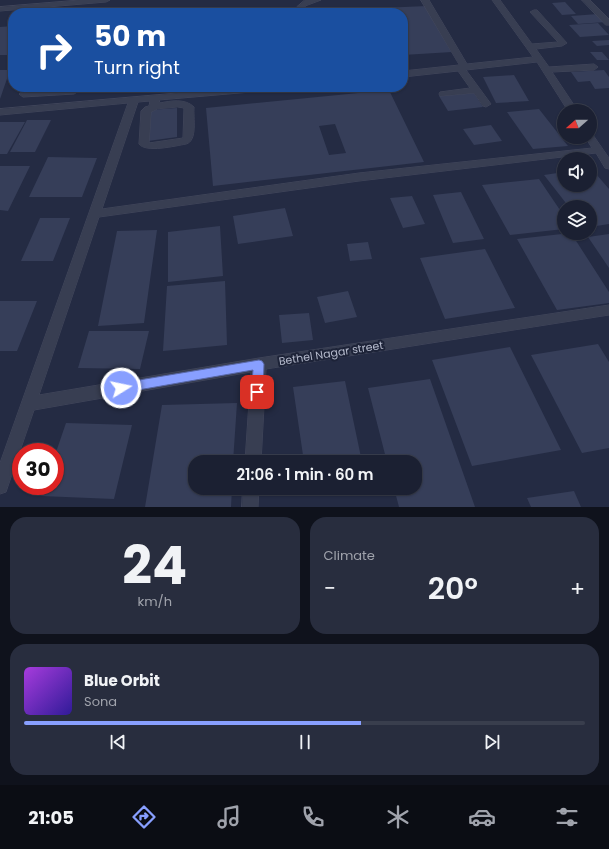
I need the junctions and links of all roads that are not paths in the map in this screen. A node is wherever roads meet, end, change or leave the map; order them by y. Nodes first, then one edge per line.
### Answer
1 (106, 0) edge
2 (317, 0) edge
3 (425, 0) edge
4 (496, 0) edge
5 (586, 0) edge
6 (12, 8) edge
7 (300, 8) edge
8 (534, 12) dead end
9 (609, 23) edge
10 (531, 47) junction
11 (539, 59) junction
12 (462, 67) junction
13 (594, 67) dead end
14 (546, 70) junction
15 (408, 73) edge
16 (476, 90) junction
17 (25, 92) edge
18 (165, 92) edge
19 (205, 92) edge
20 (443, 94) dead end
21 (165, 97) junction
22 (134, 100) junction
23 (154, 102) junction
24 (486, 104) dead end
25 (568, 104) edge
26 (16, 110) junction
27 (0, 112) edge
28 (594, 144) edge
29 (598, 150) junction
30 (609, 166) edge
31 (96, 214) junction
32 (609, 310) edge
33 (259, 364) junction
34 (29, 404) junction
35 (253, 455) edge
36 (0, 486) edge
37 (251, 495) edge
38 (250, 507) edge

1 - 6 street
2 - 7 street
3 - 12 street
4 - 10 street
5 - 9 street
8 - 10 street
10 - 11 street
11 - 12 street
11 - 14 street
12 - 15 street
12 - 16 street
13 - 14 street
14 - 25 street
16 - 20 street
16 - 24 street
17 - 26 street
18 - 21 street
19 - 21 street
21 - 23 street
22 - 23 street
22 - 26 street
22 - 31 street
23 - 23 street
26 - 27 street
28 - 29 street
29 - 30 street
29 - 31 street
31 - 34 street
32 - 33 street, Bethel Nagar street
33 - 34 street, Bethel Nagar street
33 - 35 street
34 - 36 street
37 - 38 street

